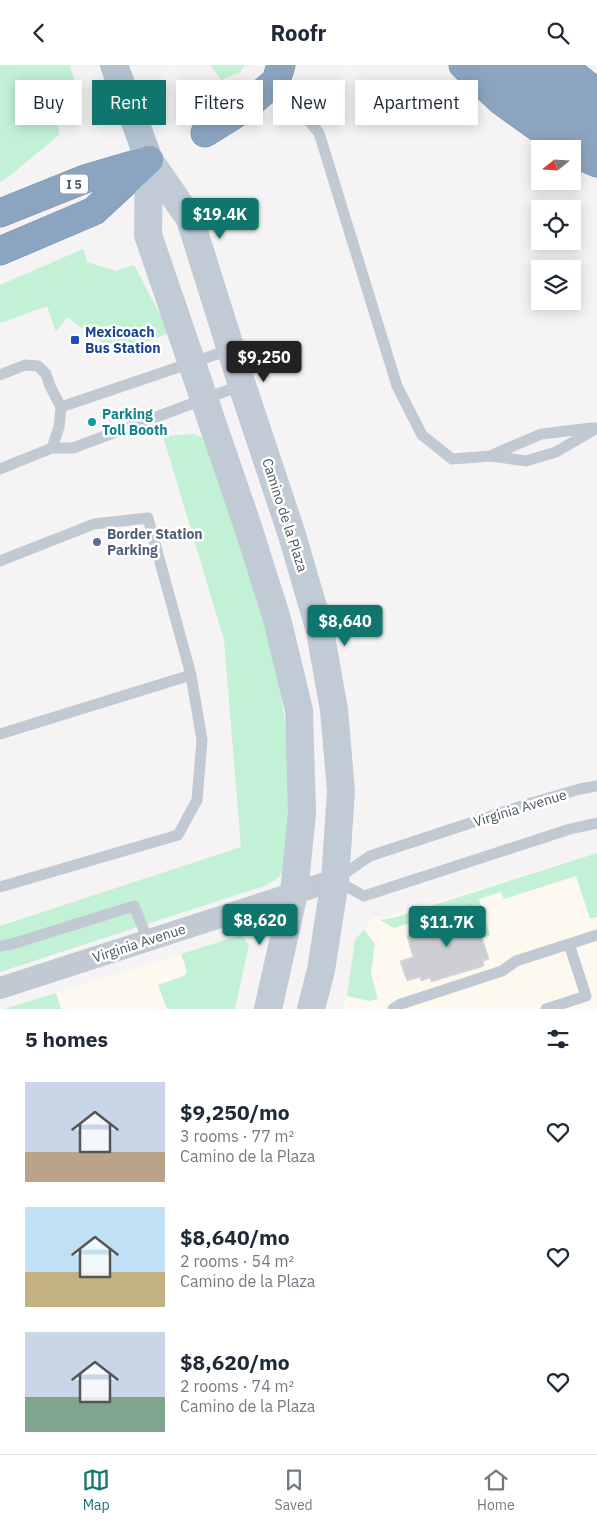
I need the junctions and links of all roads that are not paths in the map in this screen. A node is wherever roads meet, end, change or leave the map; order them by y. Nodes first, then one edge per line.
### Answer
1 (114, 65) edge
2 (527, 65) edge
3 (562, 65) edge
4 (480, 67) edge
5 (279, 73) edge
6 (597, 93) edge
7 (597, 119) edge
8 (205, 133) dead end
9 (555, 140) edge
10 (597, 140) edge
11 (581, 156) edge
12 (149, 160) junction
13 (597, 163) edge
14 (0, 213) edge
15 (0, 251) edge
16 (232, 349) junction
17 (191, 363) junction
18 (0, 375) edge
19 (242, 385) junction
20 (204, 399) junction
21 (61, 407) junction
22 (597, 428) edge
23 (52, 448) junction
24 (491, 456) junction
25 (0, 469) edge
26 (0, 561) edge
27 (191, 675) junction
28 (0, 734) edge
29 (597, 786) edge
30 (597, 823) edge
31 (335, 880) junction
32 (0, 887) edge
33 (294, 893) junction
34 (597, 935) edge
35 (148, 940) junction
36 (569, 945) junction
37 (0, 946) edge
38 (0, 988) edge
39 (268, 1009) edge
40 (311, 1009) edge
41 (393, 1009) edge
42 (546, 1009) edge

1 - 12 main road, Camino de la Plaza
2 - 7 highway
3 - 6 highway
4 - 9 highway
4 - 10 highway
5 - 8 highway
5 - 24 lane
11 - 13 highway
12 - 14 highway, I 5
12 - 15 highway
12 - 16 main road, Camino de la Plaza
12 - 17 main road, Camino de la Plaza
16 - 17 lane
16 - 19 main road, Camino de la Plaza
17 - 20 main road, Camino de la Plaza
17 - 21 lane
18 - 21 lane
19 - 20 lane
19 - 31 main road, Camino de la Plaza
20 - 23 lane
20 - 33 main road, Camino de la Plaza
21 - 23 lane
22 - 24 lane
22 - 24 lane
23 - 25 lane
26 - 27 lane
27 - 28 lane
27 - 32 lane
29 - 31 lane, Virginia Avenue
30 - 31 lane
31 - 33 street, Virginia Avenue
31 - 40 main road, Camino de la Plaza
33 - 35 street, Virginia Avenue
33 - 39 main road, Camino de la Plaza
34 - 36 lane
35 - 37 lane
35 - 38 street, Virginia Avenue
36 - 41 lane
36 - 42 lane

